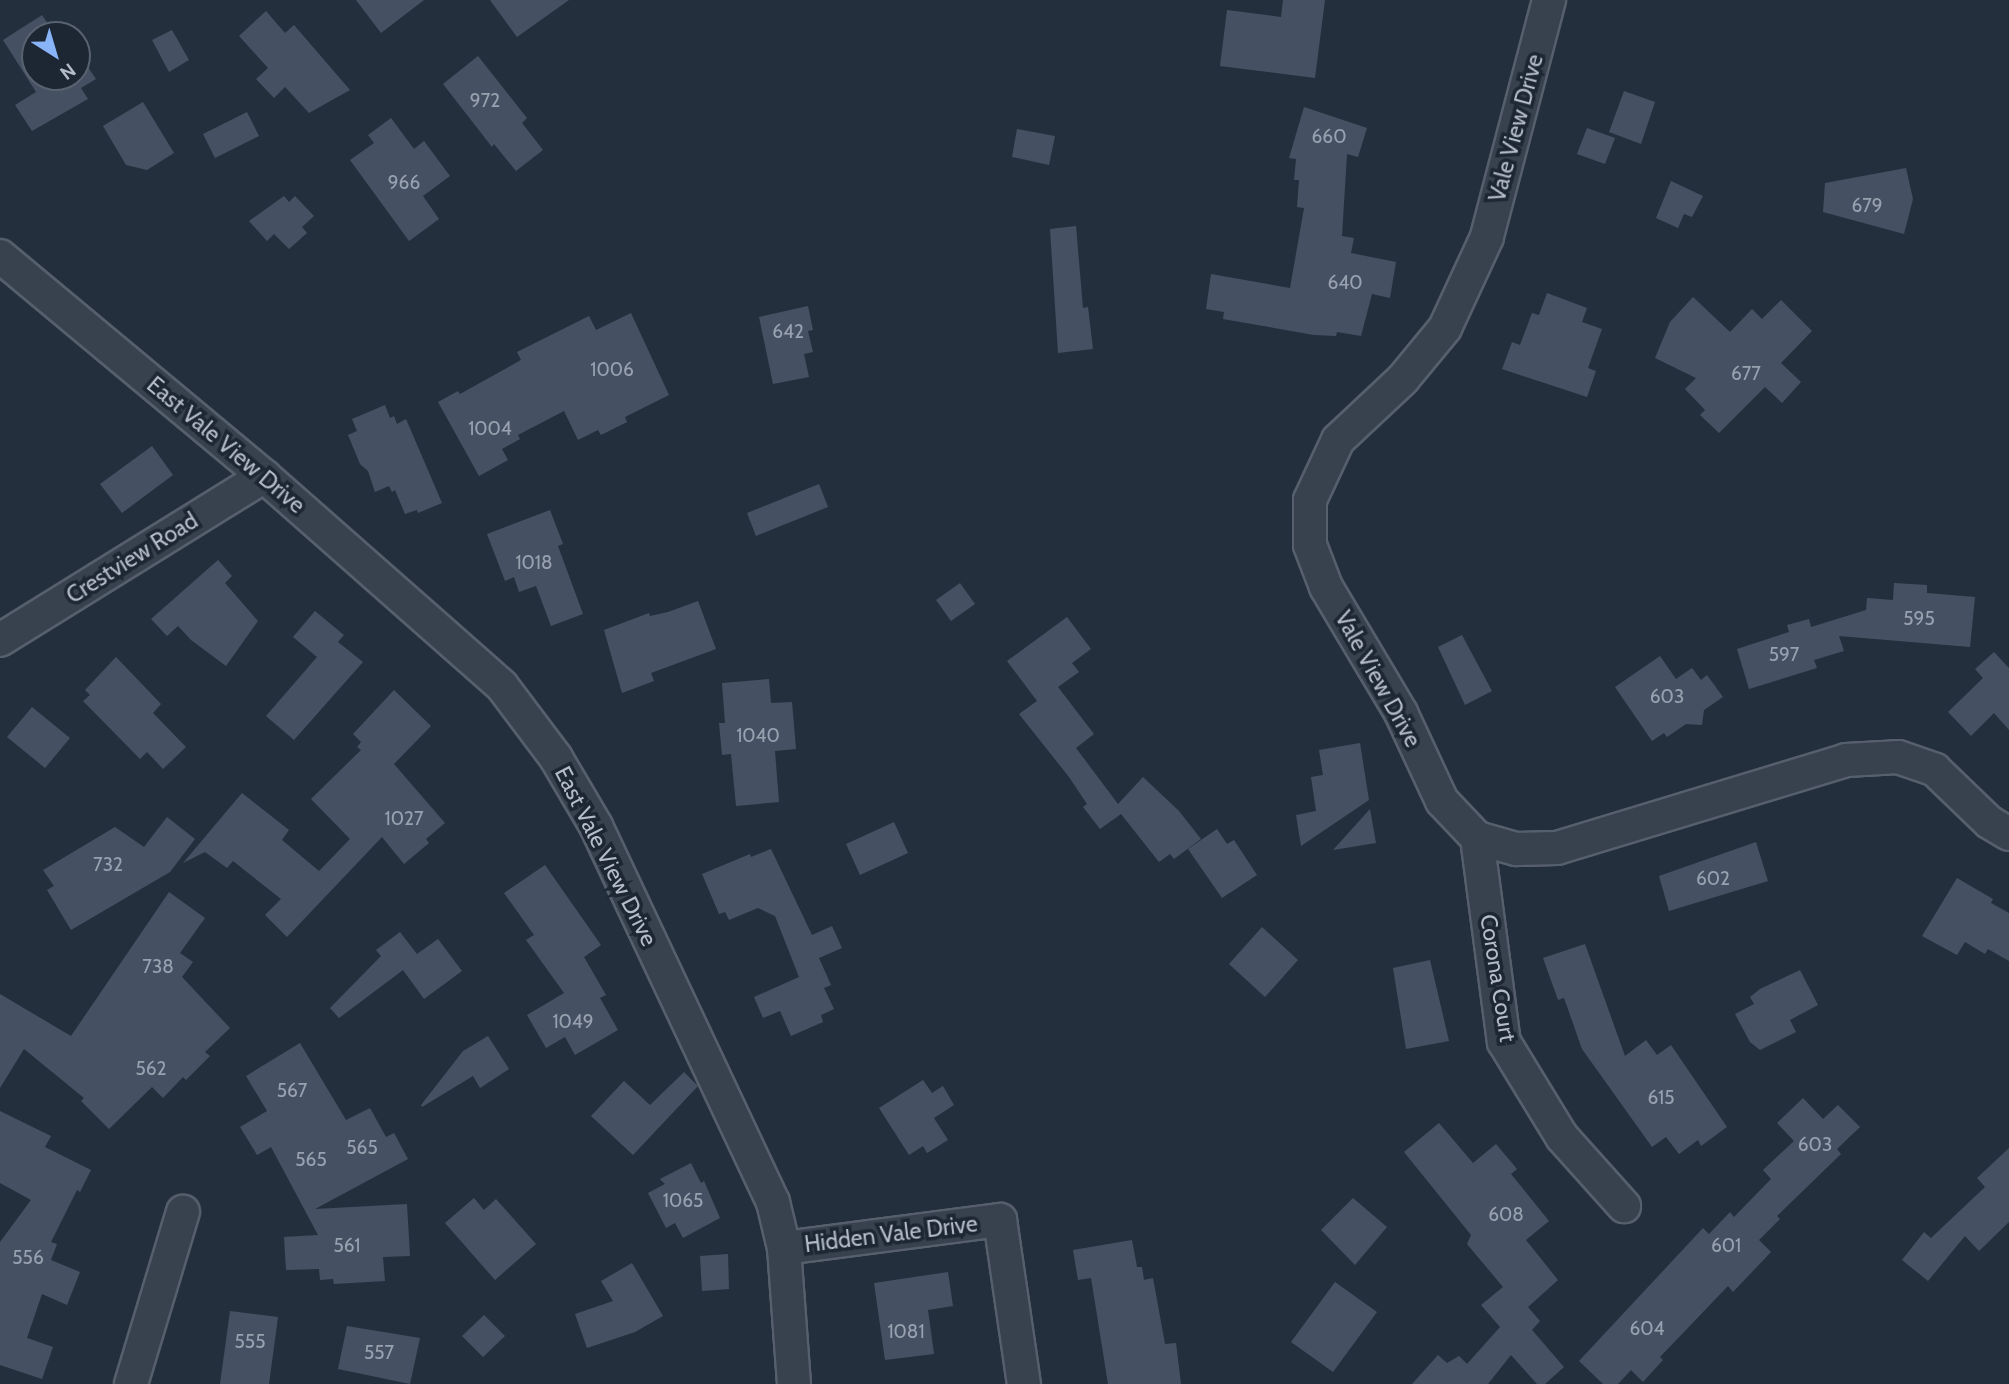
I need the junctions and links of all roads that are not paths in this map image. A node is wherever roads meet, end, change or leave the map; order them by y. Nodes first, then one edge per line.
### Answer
1 (1549, 0) edge
2 (0, 256) edge
3 (264, 476) junction
4 (0, 640) edge
5 (2009, 834) edge
6 (1477, 838) junction
7 (1624, 1206) dead end
8 (183, 1212) dead end
9 (784, 1248) junction
10 (131, 1384) edge
11 (794, 1384) edge
12 (1024, 1384) edge

1 - 6 street, Vale View Drive
2 - 3 street, East Vale View Drive
3 - 4 street, Crestview Road
3 - 9 street, East Vale View Drive
5 - 6 street
6 - 7 street, Corona Court
8 - 10 street
9 - 11 street, East Vale View Drive
9 - 12 street, Hidden Vale Drive

